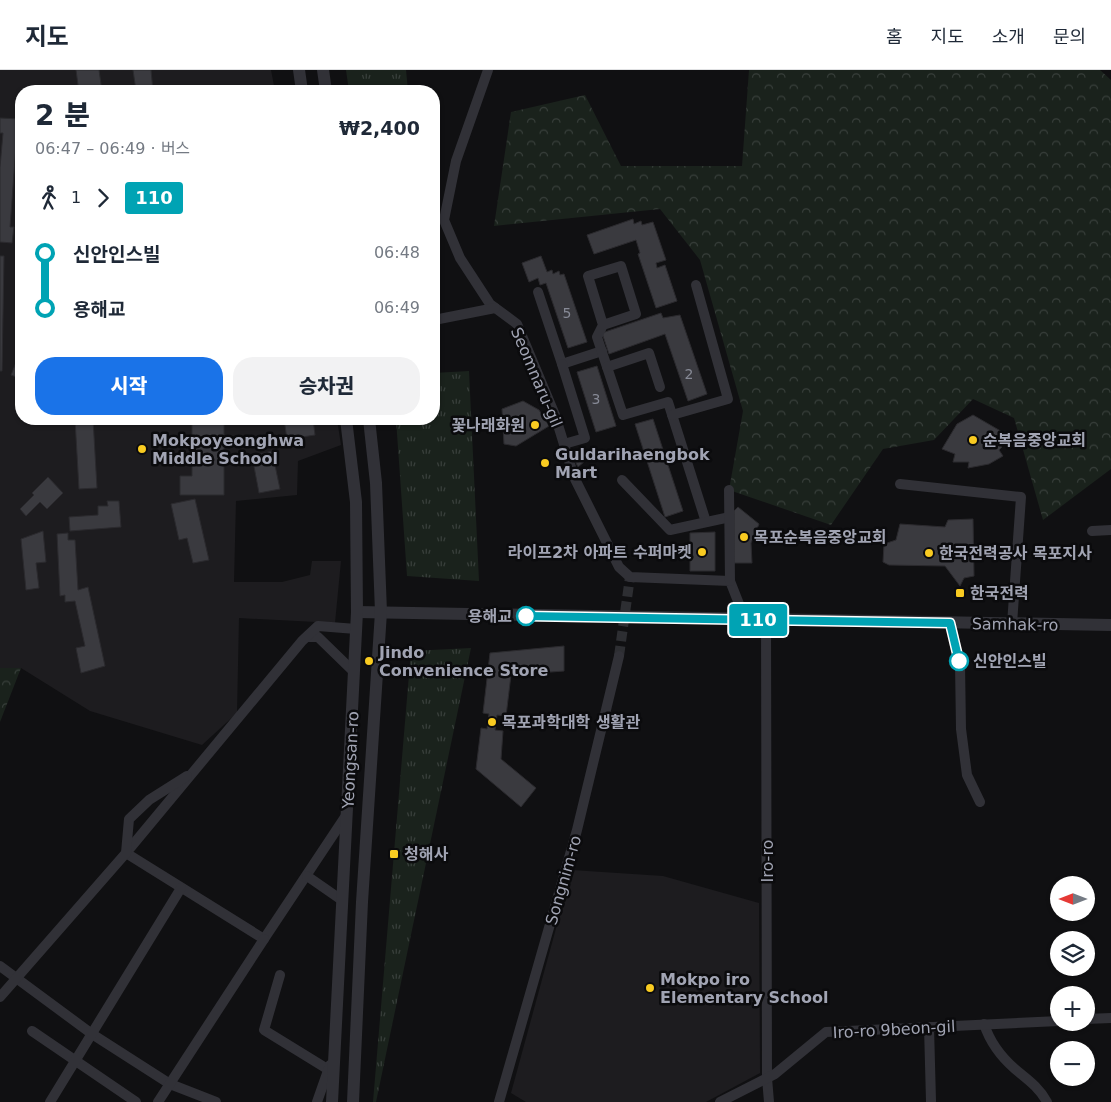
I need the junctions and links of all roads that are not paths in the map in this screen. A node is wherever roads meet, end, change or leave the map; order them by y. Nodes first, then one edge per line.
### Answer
1 (299, 70) edge
2 (323, 70) edge
3 (488, 70) edge
4 (301, 85) edge
5 (325, 85) edge
6 (696, 286) dead end
7 (538, 292) dead end
8 (495, 308) junction
9 (440, 319) edge
10 (602, 325) junction
11 (602, 352) junction
12 (562, 364) junction
13 (607, 367) junction
14 (660, 386) dead end
15 (672, 415) junction
16 (347, 425) edge
17 (370, 425) edge
18 (564, 444) junction
19 (622, 480) dead end
20 (900, 484) dead end
21 (729, 490) dead end
22 (730, 517) junction
23 (706, 522) junction
24 (1111, 530) edge
25 (1092, 531) dead end
26 (730, 581) junction
27 (357, 612) junction
28 (381, 612) junction
29 (745, 619) junction
30 (766, 620) junction
31 (950, 623) junction
32 (1012, 624) junction
33 (1111, 625) edge
34 (356, 629) junction
35 (307, 637) junction
36 (619, 656) tunnel mouth
37 (354, 672) junction
38 (196, 770) junction
39 (980, 802) dead end
40 (347, 814) junction
41 (126, 853) junction
42 (307, 876) junction
43 (181, 888) junction
44 (343, 901) junction
45 (264, 939) junction
46 (0, 966) edge
47 (280, 976) dead end
48 (17, 978) junction
49 (0, 997) edge
50 (1111, 1018) edge
51 (1095, 1019) edge
52 (1050, 1020) edge
53 (335, 1021) junction
54 (984, 1024) junction
55 (929, 1027) junction
56 (32, 1031) dead end
57 (92, 1034) junction
58 (76, 1060) junction
59 (328, 1070) junction
60 (767, 1078) junction
61 (170, 1084) junction
62 (931, 1101) edge
63 (50, 1102) edge
64 (136, 1102) edge
65 (158, 1102) edge
66 (216, 1102) edge
67 (317, 1102) edge
68 (332, 1102) edge
69 (353, 1102) edge
70 (499, 1102) edge
71 (720, 1102) edge
72 (769, 1102) edge
73 (1046, 1102) edge

1 - 4 street
2 - 5 street
3 - 8 street, Seomnaru-gil
6 - 15 street
7 - 12 street
8 - 9 street
8 - 18 street, Seomnaru-gil
10 - 10 street
10 - 11 street
11 - 12 street
11 - 13 street
12 - 18 street
13 - 14 street
13 - 15 street
15 - 23 street
16 - 27 street, Yeongsan-ro
17 - 28 street, Yeongsan-ro
18 - 26 street, Seomnaru-gil
19 - 23 street
20 - 32 street
21 - 22 street
22 - 23 street
22 - 26 street
24 - 25 street
26 - 29 street
27 - 28 street
27 - 34 street, Yeongsan-ro
28 - 29 street, Samhak-ro
28 - 69 street, Yeongsan-ro
29 - 30 street, Samhak-ro
30 - 31 street, Samhak-ro
30 - 60 street, Iro-ro
31 - 32 street, Samhak-ro
31 - 39 street
32 - 33 street, Samhak-ro
34 - 35 street
34 - 37 street, Yeongsan-ro
35 - 37 street
35 - 38 street
36 - 70 street, Songnim-ro
37 - 40 street, Yeongsan-ro
38 - 41 street
38 - 41 street
40 - 42 street
40 - 44 street, Yeongsan-ro
41 - 43 street
41 - 48 street
42 - 44 street
42 - 45 street
43 - 45 street
43 - 57 street
44 - 53 street, Yeongsan-ro
45 - 61 street
46 - 48 street
47 - 59 street
48 - 49 street
48 - 57 street
50 - 51 street
52 - 54 street, Iro-ro 9beon-gil
53 - 59 street
53 - 68 street, Yeongsan-ro
54 - 55 street, Iro-ro 9beon-gil
54 - 73 street
55 - 60 street, Iro-ro 9beon-gil
55 - 62 street
56 - 58 street
57 - 58 street
57 - 61 street
58 - 63 street
58 - 64 street
59 - 67 street
60 - 71 street, Iro-ro 9beon-gil
60 - 72 street, Iro-ro
61 - 65 street
61 - 66 street

